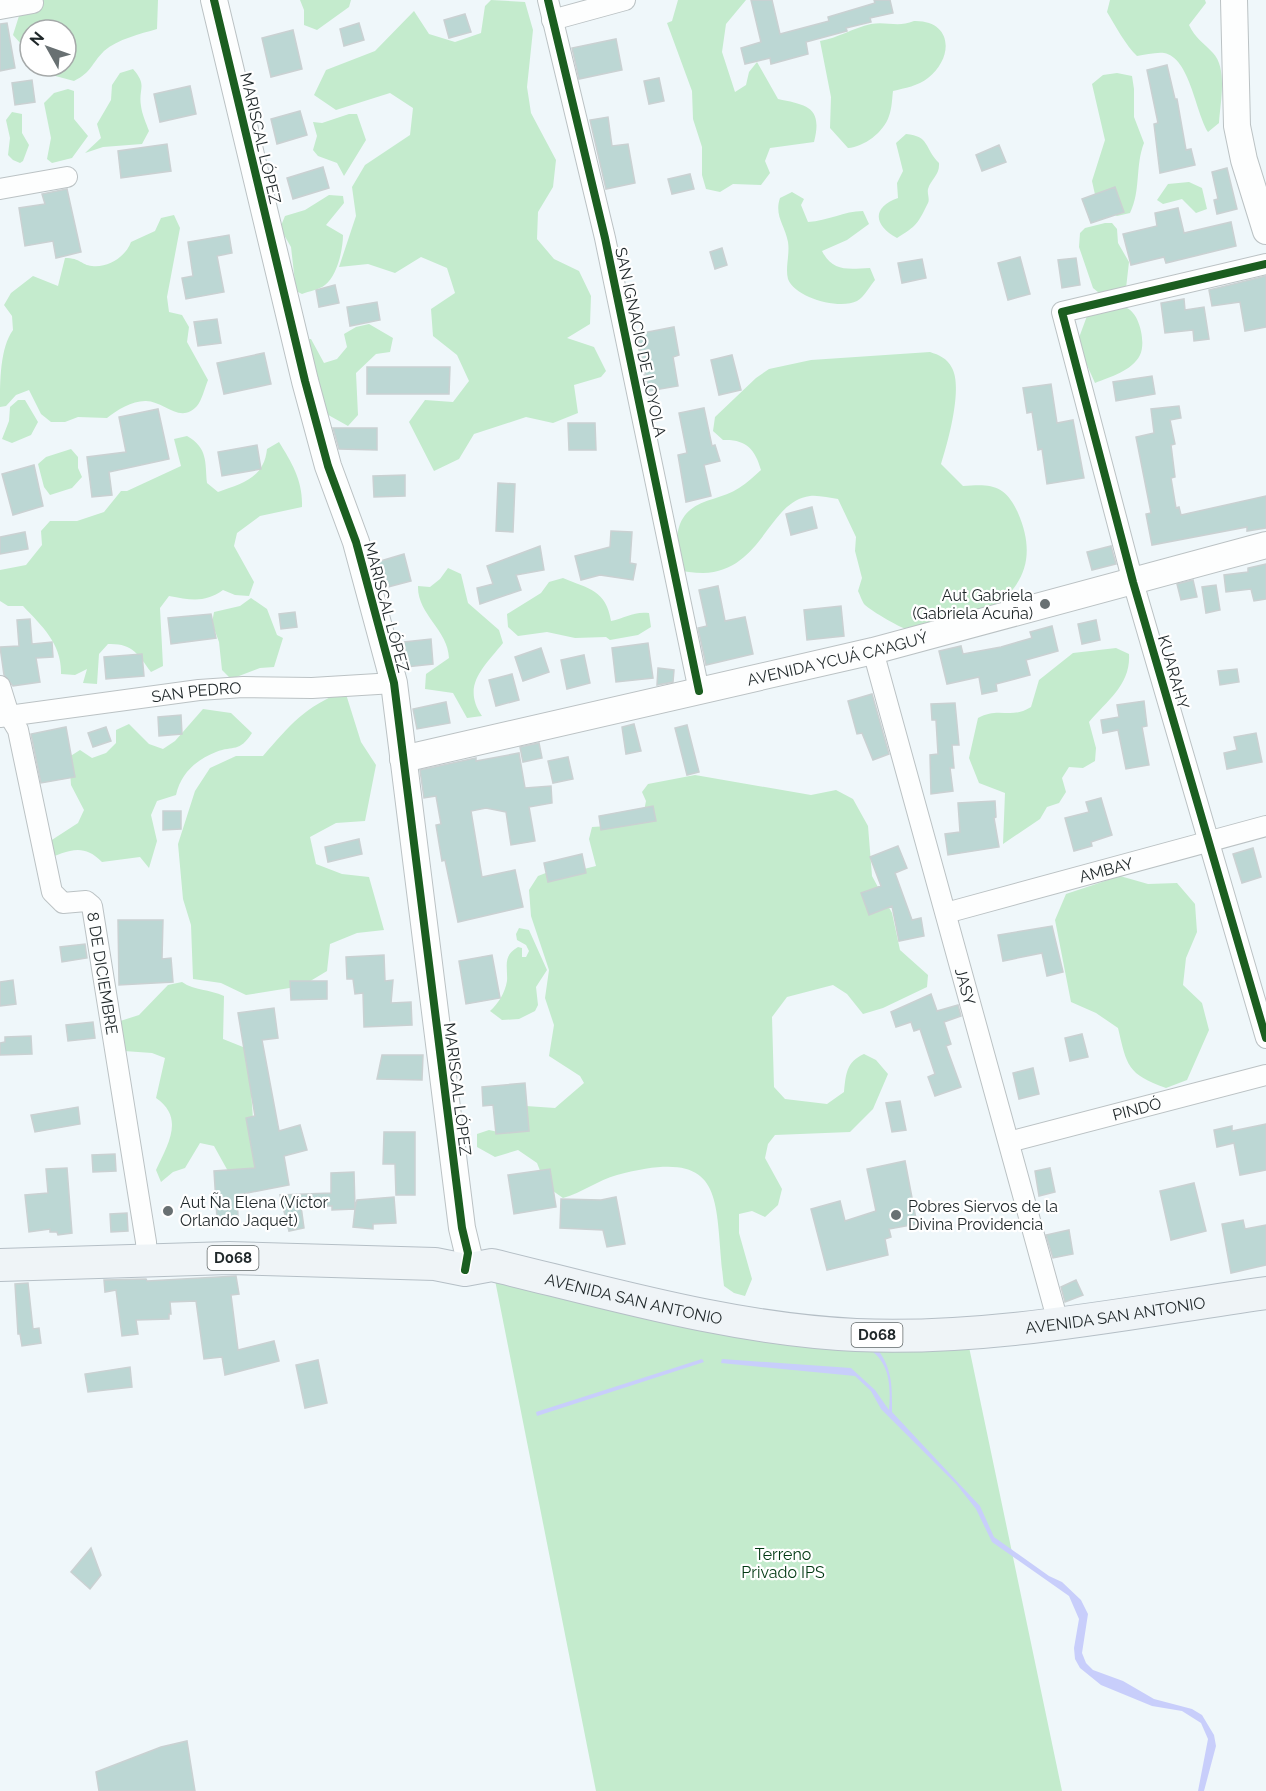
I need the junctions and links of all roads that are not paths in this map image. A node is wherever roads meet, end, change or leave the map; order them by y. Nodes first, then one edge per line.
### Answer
1 (214, 0) edge
2 (548, 0) edge
3 (625, 0) edge
4 (1234, 0) edge
5 (33, 3) dead end
6 (0, 9) edge
7 (552, 20) junction
8 (67, 177) dead end
9 (0, 189) edge
10 (1266, 231) edge
11 (1266, 264) edge
12 (1266, 544) edge
13 (1133, 582) junction
14 (873, 651) junction
15 (394, 683) junction
16 (0, 686) edge
17 (699, 691) junction
18 (4, 716) edge
19 (403, 759) junction
20 (1266, 826) edge
21 (1209, 842) junction
22 (946, 913) junction
23 (1266, 1038) edge
24 (1266, 1075) edge
25 (1009, 1142) junction
26 (0, 1244) edge
27 (147, 1252) junction
28 (475, 1262) junction
29 (0, 1265) edge
30 (1266, 1293) edge
31 (1058, 1322) junction

1 - 15 street, MARISCAL LÓPEZ
2 - 7 street, SAN IGNACIO DE LOYOLA
3 - 7 street
4 - 10 street
5 - 6 street
7 - 17 street, SAN IGNACIO DE LOYOLA
8 - 9 street
11 - 13 street, KUARAHY
12 - 13 street, AVENIDA YCUÁ CA'AGUÝ
13 - 14 street, AVENIDA YCUÁ CA'AGUÝ
13 - 21 street, KUARAHY
14 - 17 street, AVENIDA YCUÁ CA'AGUÝ
14 - 22 street, JASY
15 - 18 street, SAN PEDRO
15 - 19 street, MARISCAL LÓPEZ
16 - 18 street, 8 DE DICIEMBRE
17 - 19 street, AVENIDA YCUÁ CA'AGUÝ
18 - 27 street, 8 DE DICIEMBRE
19 - 28 street, MARISCAL LÓPEZ
20 - 21 street, AMBAY
21 - 22 street, AMBAY
21 - 23 street, KUARAHY
22 - 25 street, JASY
24 - 25 street, PINDÓ
25 - 31 street, JASY
26 - 27 main road, AVENIDA SAN ANTONIO / D068
27 - 28 main road, AVENIDA SAN ANTONIO / D068
27 - 29 main road, AVENIDA SAN ANTONIO / D068
28 - 31 main road, AVENIDA SAN ANTONIO / D068
30 - 31 main road, AVENIDA SAN ANTONIO / D068

